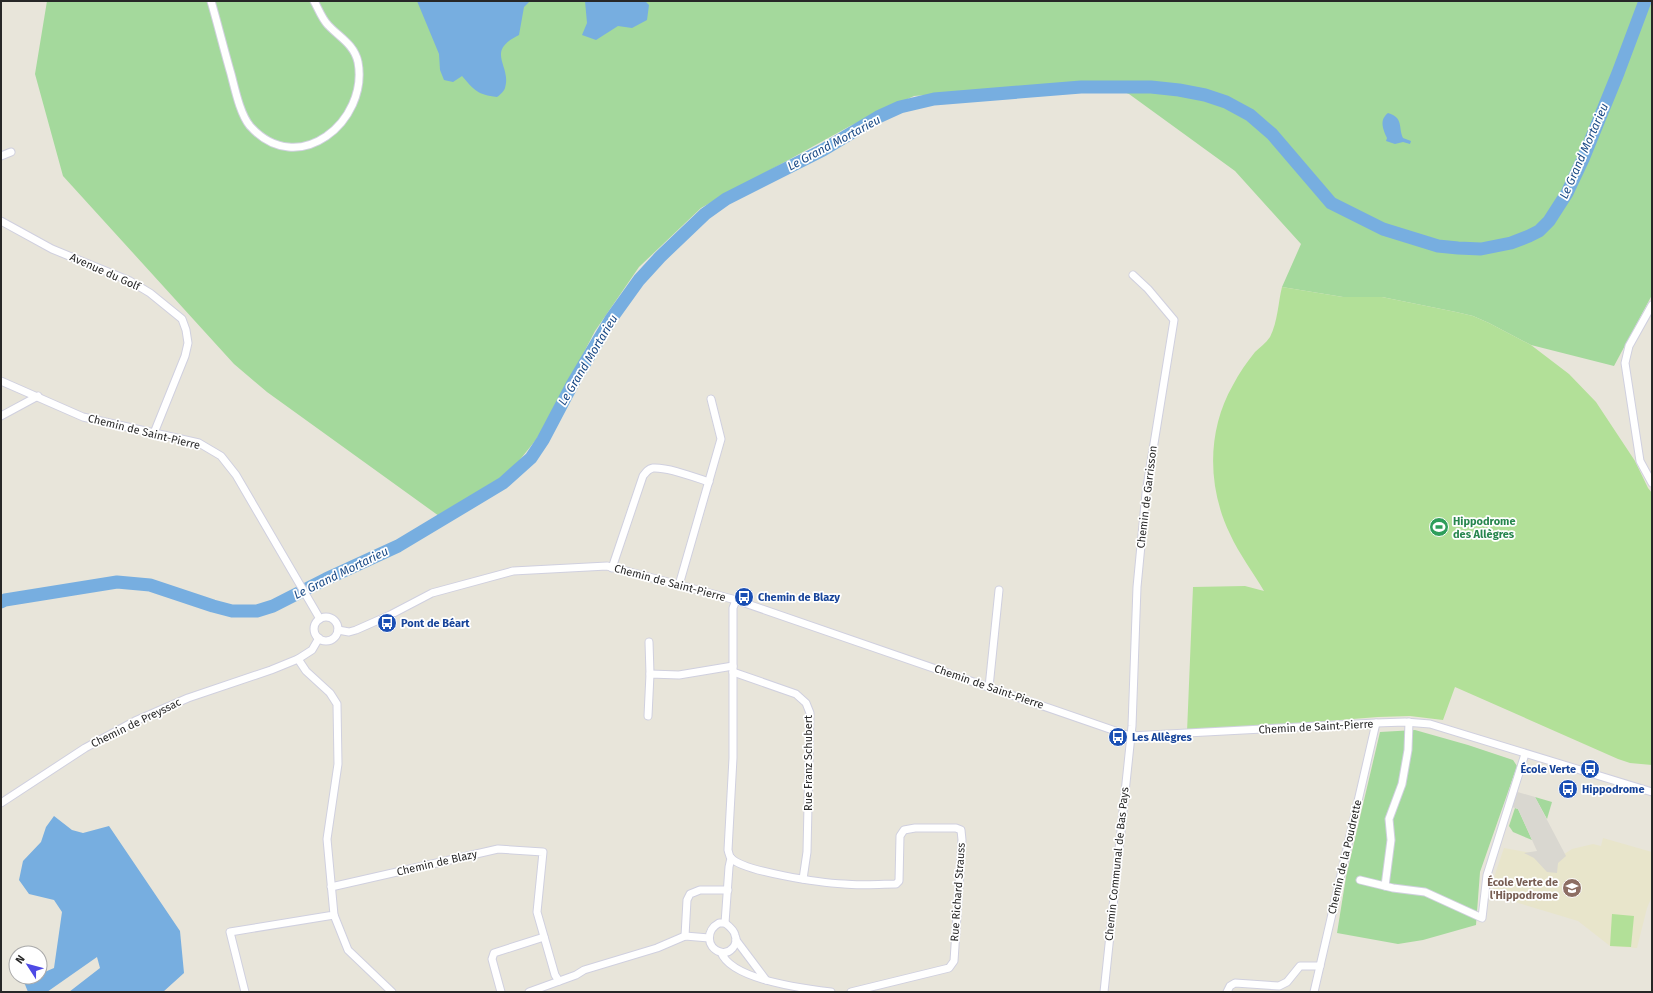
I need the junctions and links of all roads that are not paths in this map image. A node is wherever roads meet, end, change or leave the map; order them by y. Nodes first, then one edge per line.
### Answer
1 (211, 1) edge
2 (314, 1) edge
3 (10, 152) dead end
4 (1, 156) edge
5 (1, 222) edge
6 (1133, 275) dead end
7 (1652, 305) edge
8 (1, 381) edge
9 (38, 396) junction
10 (711, 399) dead end
11 (1, 416) edge
12 (154, 433) junction
13 (709, 482) junction
14 (1652, 483) edge
15 (612, 568) junction
16 (679, 585) junction
17 (999, 590) dead end
18 (736, 600) junction
19 (320, 619) junction
20 (338, 630) junction
21 (319, 638) junction
22 (649, 642) dead end
23 (298, 659) junction
24 (733, 669) junction
25 (650, 674) junction
26 (989, 687) junction
27 (648, 716) dead end
28 (1409, 722) junction
29 (1376, 723) junction
30 (1130, 736) junction
31 (1525, 754) junction
32 (1652, 792) edge
33 (1, 803) edge
34 (731, 858) junction
35 (804, 879) junction
36 (1360, 880) dead end
37 (1385, 886) junction
38 (331, 887) junction
39 (728, 890) junction
40 (334, 915) junction
41 (725, 923) junction
42 (685, 936) junction
43 (544, 937) junction
44 (709, 938) junction
45 (736, 940) junction
46 (721, 952) junction
47 (1320, 966) junction
48 (559, 980) junction
49 (767, 980) junction
50 (245, 992) edge
51 (392, 992) edge
52 (501, 992) edge
53 (528, 992) edge
54 (831, 992) edge
55 (851, 992) edge
56 (1104, 992) edge
57 (1227, 992) edge
58 (1314, 992) edge

1 - 2 street
3 - 4 street
5 - 12 street, Avenue du Golf
6 - 30 street, Chemin de Garrisson
7 - 14 street
8 - 9 street, Chemin de Saint-Pierre
9 - 11 street
9 - 12 street, Chemin de Saint-Pierre
10 - 13 street
12 - 19 street, Chemin de Saint-Pierre
13 - 15 street
13 - 16 street
15 - 16 street, Chemin de Saint-Pierre
15 - 20 street, Chemin de Saint-Pierre
16 - 18 street, Chemin de Saint-Pierre
17 - 26 street
18 - 24 street
18 - 26 street, Chemin de Saint-Pierre
19 - 20 street
19 - 21 street
20 - 21 street
21 - 23 street, Chemin de Preyssac
22 - 25 street
23 - 33 street, Chemin de Preyssac
23 - 38 street
24 - 25 street
24 - 34 street
24 - 35 street, Rue Franz Schubert
25 - 27 street
26 - 30 street, Chemin de Saint-Pierre
28 - 29 street, Chemin de Saint-Pierre
28 - 31 street, Chemin de Saint-Pierre
28 - 37 street
29 - 30 street, Chemin de Saint-Pierre
29 - 47 street, Chemin de la Poudrette
30 - 56 street, Chemin Communal de Bas Pays
31 - 32 street, Chemin de Saint-Pierre
31 - 37 street
34 - 35 street
34 - 39 street
35 - 55 street, Rue Richard Strauss
36 - 37 street
38 - 40 street
38 - 43 street, Chemin de Blazy
39 - 41 street
39 - 42 street
40 - 50 street
40 - 51 street
41 - 44 street
41 - 45 street
42 - 44 street
42 - 48 street
43 - 48 street
43 - 52 street
44 - 46 street
45 - 46 street
45 - 49 street
46 - 49 street
47 - 57 street
47 - 58 street, Chemin de la Poudrette
48 - 53 street
49 - 54 street

